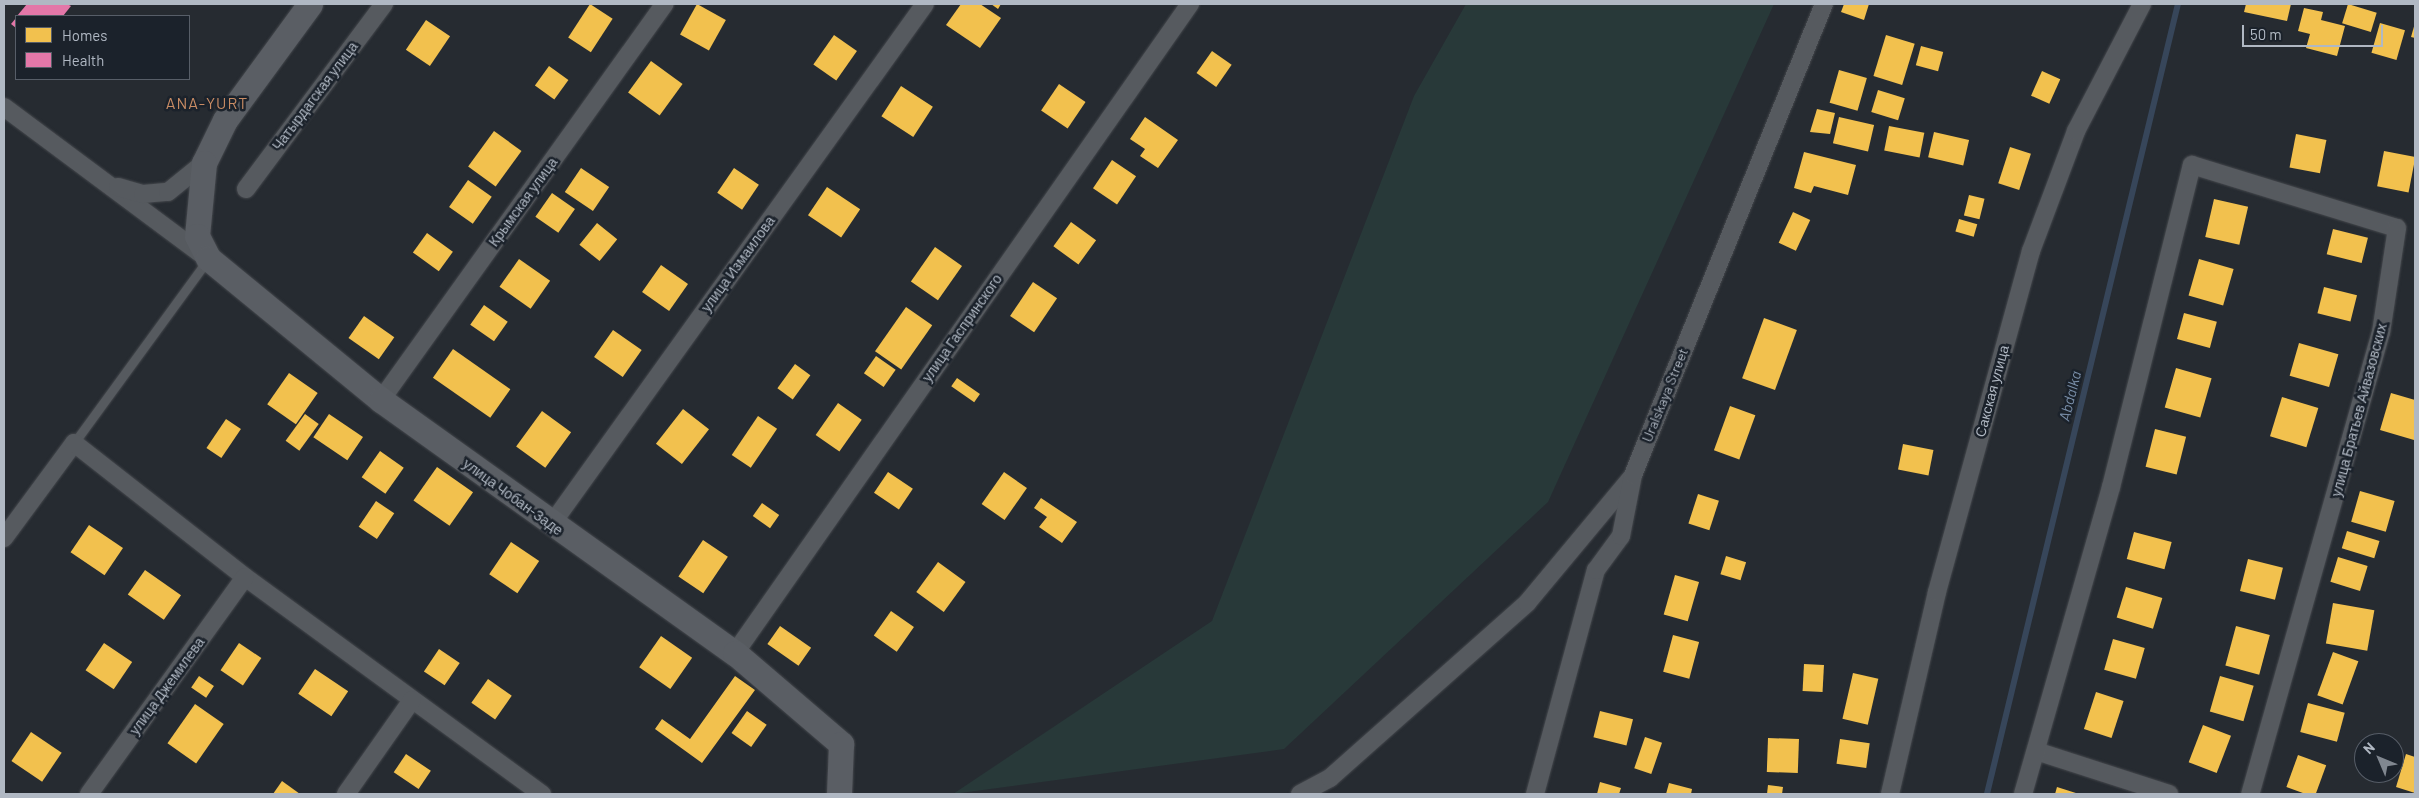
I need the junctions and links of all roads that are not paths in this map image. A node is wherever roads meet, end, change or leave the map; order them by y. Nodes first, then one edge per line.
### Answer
1 (310, 4) edge
2 (384, 4) edge
3 (665, 4) edge
4 (925, 4) edge
5 (1190, 4) edge
6 (1824, 4) edge
7 (2142, 4) edge
8 (4, 107) edge
9 (204, 163) junction
10 (102, 180) junction
11 (246, 189) dead end
12 (208, 258) junction
13 (381, 400) junction
14 (74, 443) junction
15 (1633, 476) junction
16 (551, 525) junction
17 (4, 538) edge
18 (245, 577) junction
19 (735, 652) junction
20 (412, 700) junction
21 (2036, 751) junction
22 (90, 794) edge
23 (346, 794) edge
24 (542, 794) edge
25 (839, 794) edge
26 (1300, 794) edge
27 (1534, 794) edge
28 (1890, 794) edge
29 (2022, 794) edge
30 (2169, 794) edge
31 (2250, 794) edge

1 - 9 main road
2 - 11 street, Чатырдагская улица
3 - 13 street, Крымская улица
4 - 16 street, улица Измаилова
5 - 19 street, улица Гаспринского
6 - 15 street, Uralskaya Street
7 - 28 street, Сакская улица
8 - 10 street
9 - 10 street
9 - 12 main road, улица Чобан-Заде
10 - 12 street
12 - 13 main road, улица Чобан-Заде
12 - 14 lane
13 - 16 main road, улица Чобан-Заде
14 - 17 street
14 - 18 street
15 - 26 street
15 - 27 street, Uralskaya Street
16 - 19 main road, улица Чобан-Заде
18 - 20 street
18 - 22 street, улица Джемилева
19 - 25 main road, улица Чобан-Заде
20 - 23 street
20 - 24 street
21 - 29 street
21 - 30 street
21 - 31 street, улица Братьев Айвазовских

